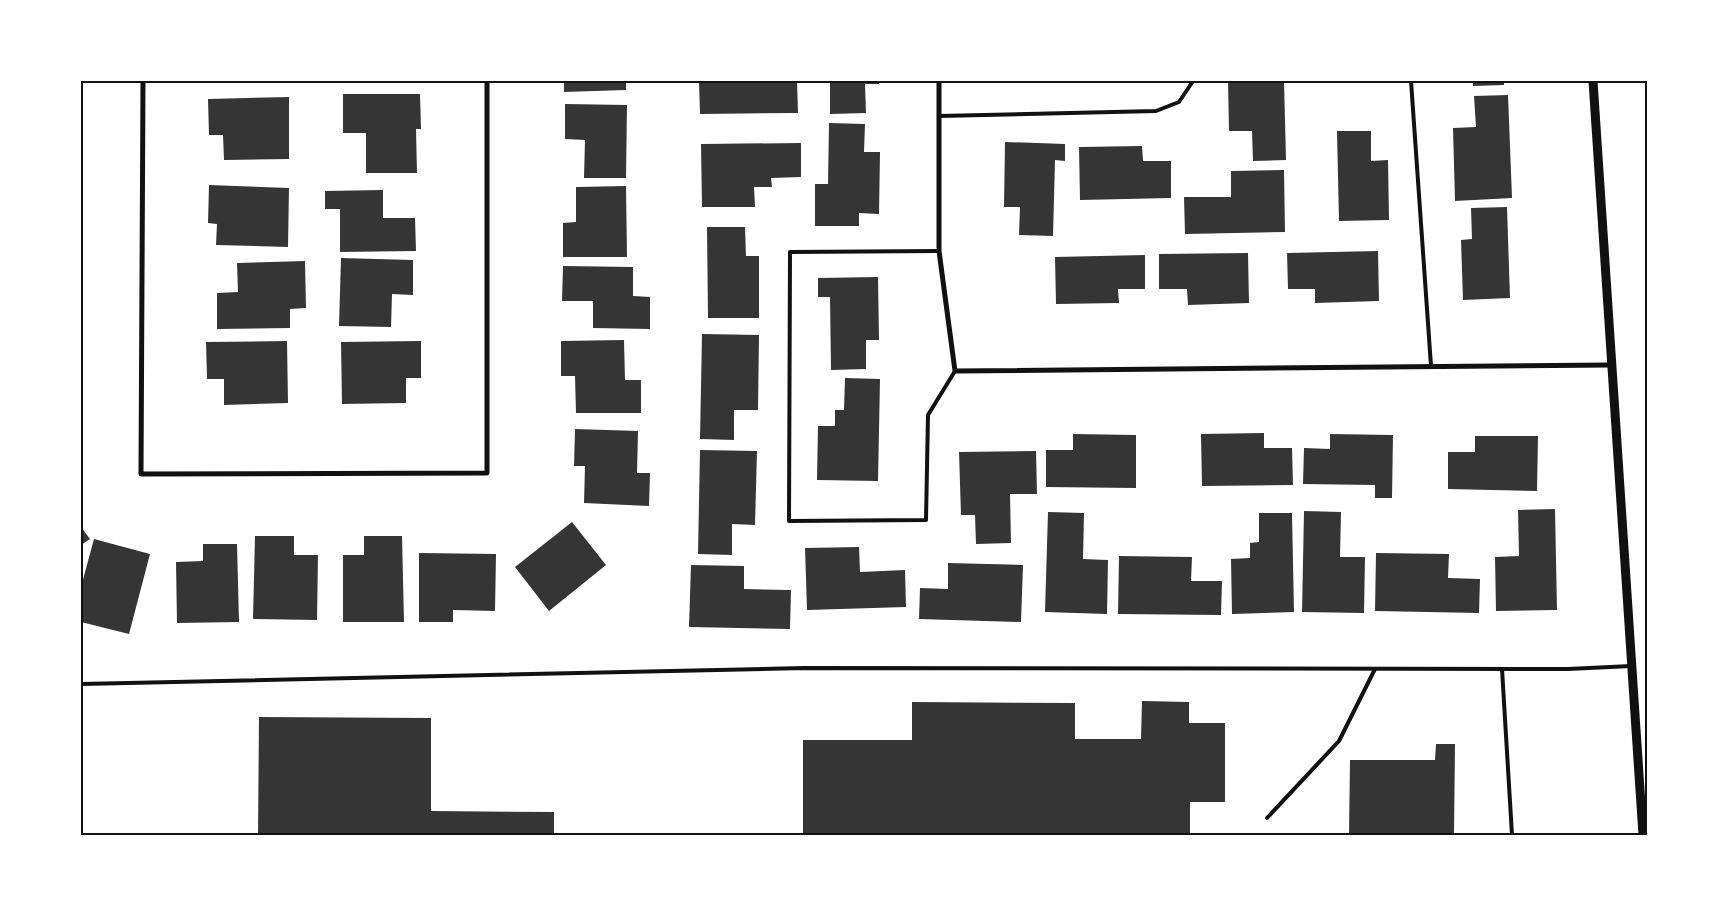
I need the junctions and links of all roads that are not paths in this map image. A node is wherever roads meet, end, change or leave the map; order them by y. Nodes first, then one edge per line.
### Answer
1 (143, 81) edge
2 (487, 81) edge
3 (939, 81) edge
4 (1193, 81) edge
5 (1411, 81) edge
6 (1593, 81) edge
7 (939, 116) junction
8 (940, 251) junction
9 (1610, 365) junction
10 (1431, 366) junction
11 (954, 370) junction
12 (1632, 666) junction
13 (1375, 669) junction
14 (1502, 669) junction
15 (81, 684) edge
16 (1267, 818) dead end
17 (1512, 835) edge
18 (1643, 835) edge

1 - 2 street
3 - 7 street
4 - 7 lane
5 - 10 lane
6 - 9 street
7 - 8 street
8 - 11 street
8 - 11 lane
9 - 10 street
9 - 12 street
10 - 11 street
12 - 14 lane
12 - 18 street
13 - 14 lane
13 - 15 lane
13 - 16 lane
14 - 17 lane

